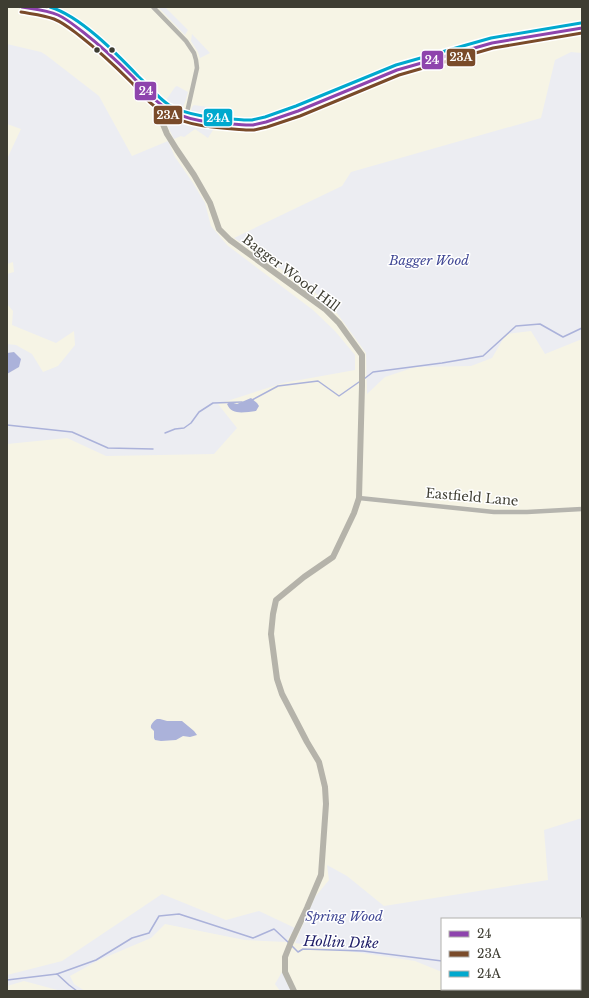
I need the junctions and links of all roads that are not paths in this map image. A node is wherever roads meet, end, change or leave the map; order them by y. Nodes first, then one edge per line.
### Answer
1 (22, 7) edge
2 (153, 7) edge
3 (582, 28) edge
4 (157, 102) junction
5 (186, 117) junction
6 (360, 498) junction
7 (582, 509) edge
8 (294, 991) edge

1 - 4 street
2 - 5 street
3 - 5 street
4 - 5 street
4 - 6 street, Bagger Wood Hill
6 - 7 street, Eastfield Lane
6 - 8 street

